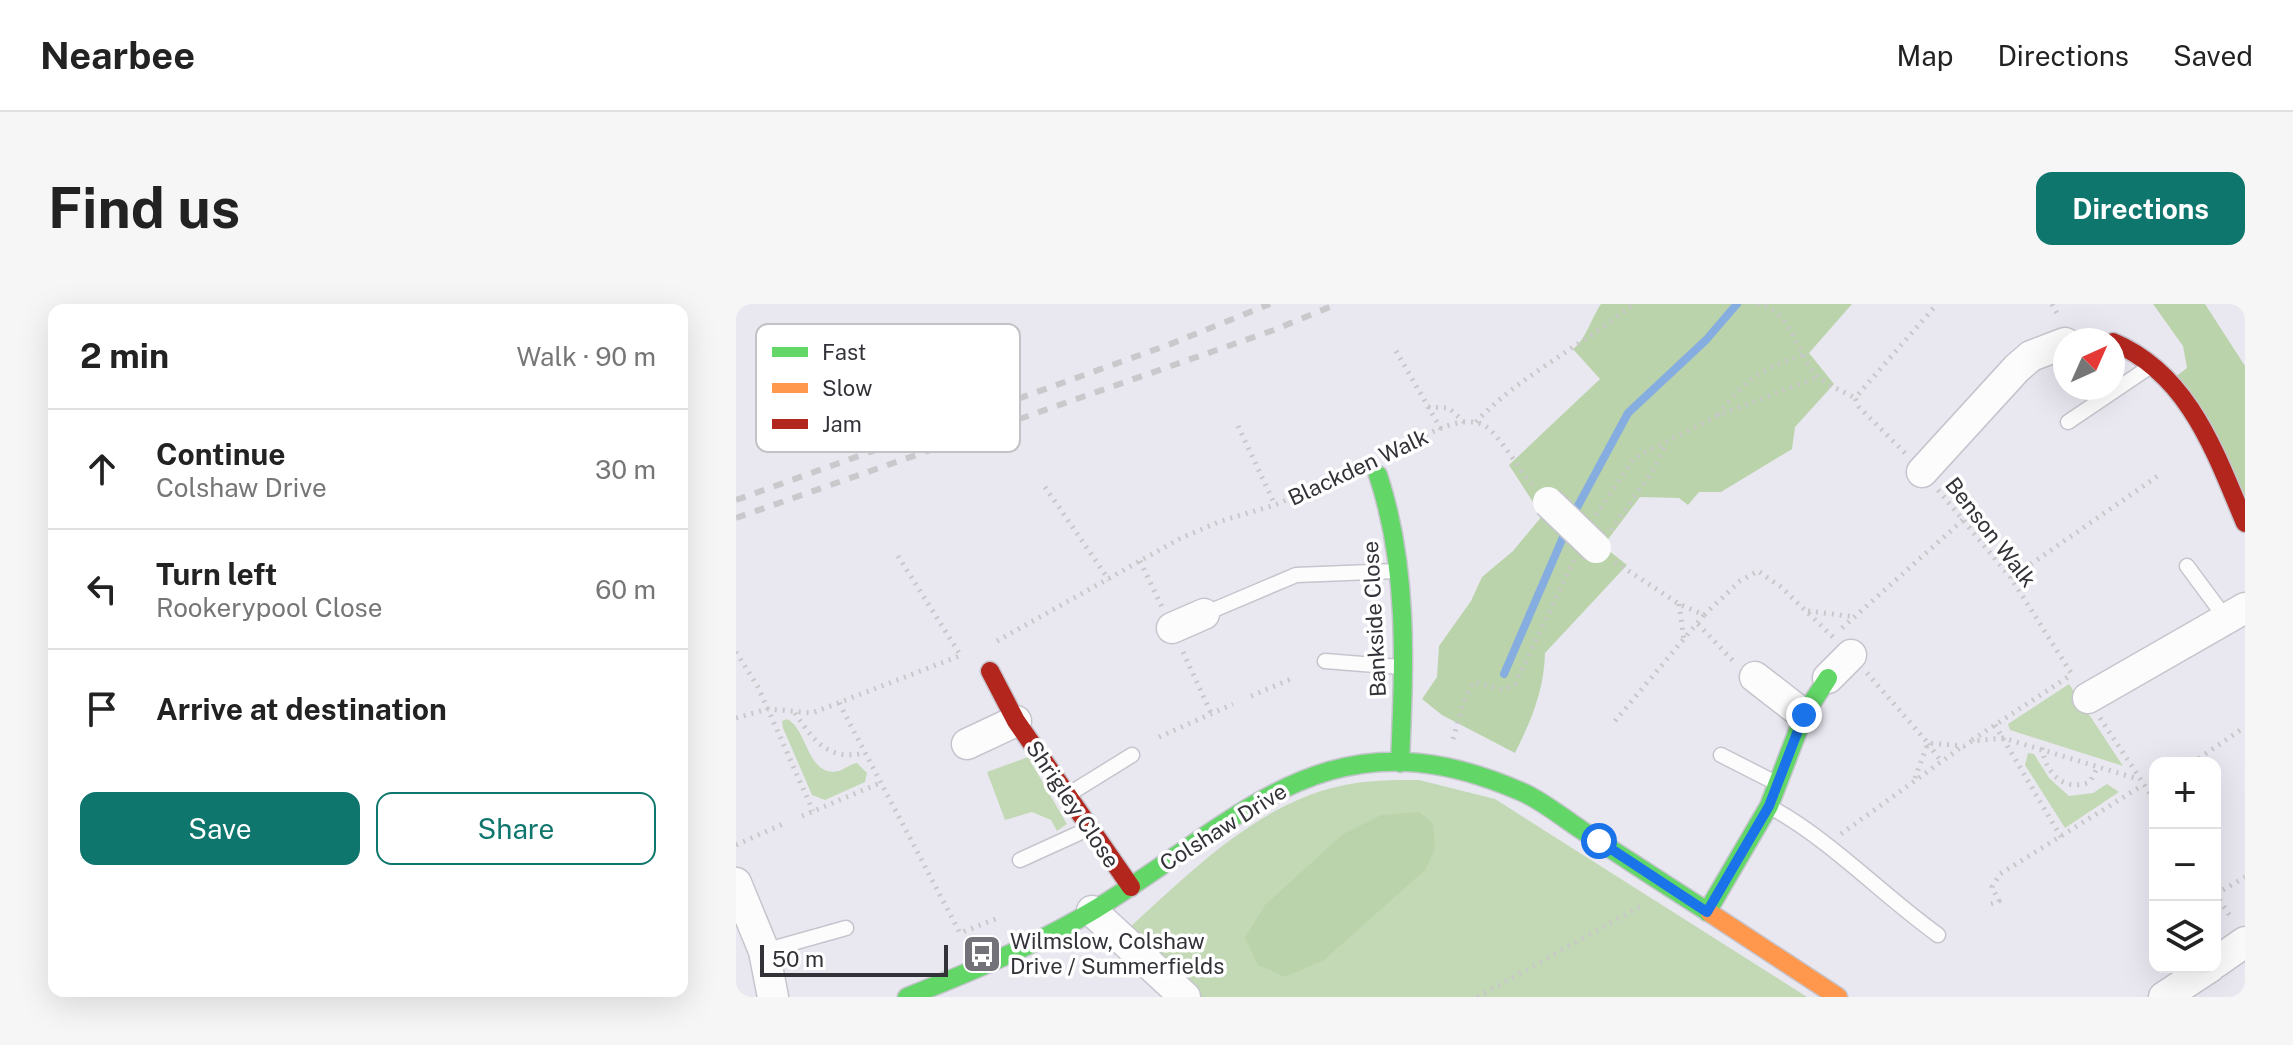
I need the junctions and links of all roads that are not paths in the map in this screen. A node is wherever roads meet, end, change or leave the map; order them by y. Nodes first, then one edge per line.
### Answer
1 (2053, 348) edge
2 (2125, 349) edge
3 (2153, 365) junction
4 (2068, 422) dead end
5 (1376, 468) road end
6 (1922, 472) road end
7 (1548, 502) road end
8 (2245, 523) edge
9 (1596, 548) road end
10 (2187, 566) dead end
11 (1399, 571) junction
12 (1204, 614) joint
13 (2236, 614) edge
14 (1172, 628) dead end
15 (1842, 646) road end
16 (977, 659) road end
17 (1325, 661) dead end
18 (1402, 667) junction
19 (1755, 677) road end
20 (1828, 678) joint
21 (2089, 687) road end
22 (1804, 715) junction
23 (1016, 721) junction
24 (967, 744) dead end
25 (1132, 755) dead end
26 (1721, 755) dead end
27 (1400, 763) junction
28 (1777, 784) junction
29 (1068, 794) junction
30 (1769, 806) junction
31 (1090, 828) junction
32 (1020, 860) dead end
33 (736, 883) edge
34 (1131, 887) junction
35 (1092, 911) junction
36 (1707, 912) junction
37 (846, 928) dead end
38 (1938, 935) dead end
39 (2241, 935) edge
40 (756, 941) junction
41 (2221, 957) edge
42 (2201, 973) edge
43 (773, 997) edge
44 (907, 997) edge
45 (1185, 997) edge
46 (1838, 997) edge
47 (2164, 997) edge

1 - 6 street
2 - 3 street
3 - 4 lane
3 - 8 street
5 - 11 street, Bankside Close
7 - 9 street, bridge
10 - 13 lane
11 - 12 lane
11 - 18 street, Bankside Close
12 - 14 street
13 - 21 street
15 - 20 street
16 - 23 street, Shrigley Close
17 - 18 lane
18 - 27 street, Bankside Close
19 - 22 street
20 - 22 street
22 - 28 street
23 - 24 street, Shrigley Close
23 - 29 street, Shrigley Close
25 - 29 lane
26 - 28 lane
27 - 34 street, Colshaw Drive
27 - 36 street, Colshaw Drive
28 - 30 street
29 - 31 street, Shrigley Close
30 - 36 street
30 - 38 lane
31 - 32 lane
31 - 34 street, Shrigley Close
33 - 40 street
34 - 35 street, Colshaw Drive
35 - 44 street, Colshaw Drive
35 - 45 street
36 - 46 street, Colshaw Drive
37 - 40 lane
39 - 41 street
40 - 43 street
42 - 47 street

